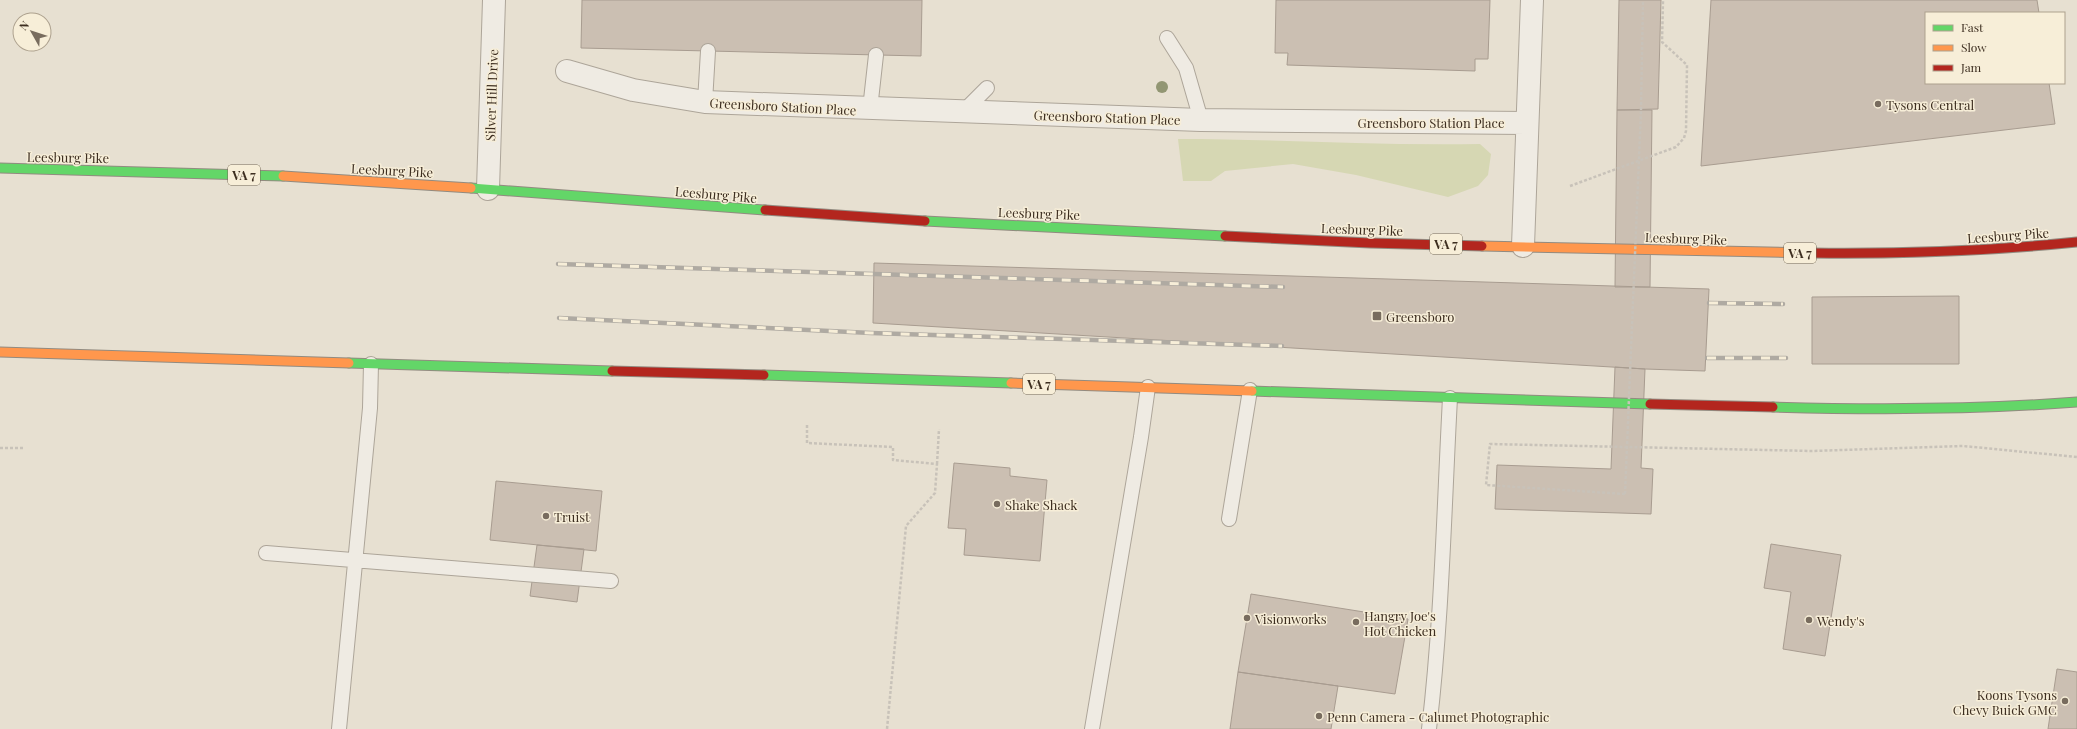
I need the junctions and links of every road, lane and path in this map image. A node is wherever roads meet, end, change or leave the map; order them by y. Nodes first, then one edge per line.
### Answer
1 (494, 0) edge
2 (1532, 0) edge
3 (1643, 0) edge
4 (1663, 0) edge
5 (1167, 38) dead end
6 (708, 51) dead end
7 (876, 55) dead end
8 (567, 71) dead end
9 (987, 88) dead end
10 (705, 102) junction
11 (870, 110) junction
12 (963, 112) junction
13 (1201, 120) junction
14 (1528, 123) junction
15 (0, 168) edge
16 (1570, 186) dead end
17 (488, 189) junction
18 (2077, 242) edge
19 (1523, 246) junction
20 (0, 352) edge
21 (372, 364) junction
22 (1148, 387) junction
23 (1250, 390) junction
24 (1450, 398) junction
25 (2077, 402) edge
26 (807, 425) dead end
27 (939, 429) dead end
28 (0, 448) edge
29 (24, 448) dead end
30 (2077, 457) edge
31 (937, 464) junction
32 (1229, 519) dead end
33 (266, 553) dead end
34 (355, 560) junction
35 (611, 581) dead end
36 (339, 729) edge
37 (887, 729) edge
38 (1092, 729) edge
39 (1429, 729) edge

1 - 17 street, Silver Hill Drive
2 - 14 street
3 - 30 path, bridge
4 - 16 path
5 - 13 lane
6 - 10 lane
7 - 11 lane
8 - 10 street, Greensboro Station Place
9 - 12 lane
10 - 11 street, Greensboro Station Place
11 - 12 street, Greensboro Station Place
12 - 13 street, Greensboro Station Place
13 - 14 street, Greensboro Station Place
14 - 19 street
15 - 17 highway, Leesburg Pike / VA 7
17 - 19 highway, Leesburg Pike / VA 7
18 - 19 highway, Leesburg Pike / VA 7
20 - 21 highway, VA 7
21 - 22 highway, VA 7
21 - 34 lane
22 - 23 highway, VA 7
22 - 38 lane
23 - 24 highway, VA 7
23 - 32 lane
24 - 25 highway, VA 7
24 - 39 lane
26 - 31 path
27 - 31 path
28 - 29 path
31 - 37 path
33 - 34 lane
34 - 35 lane
34 - 36 lane

